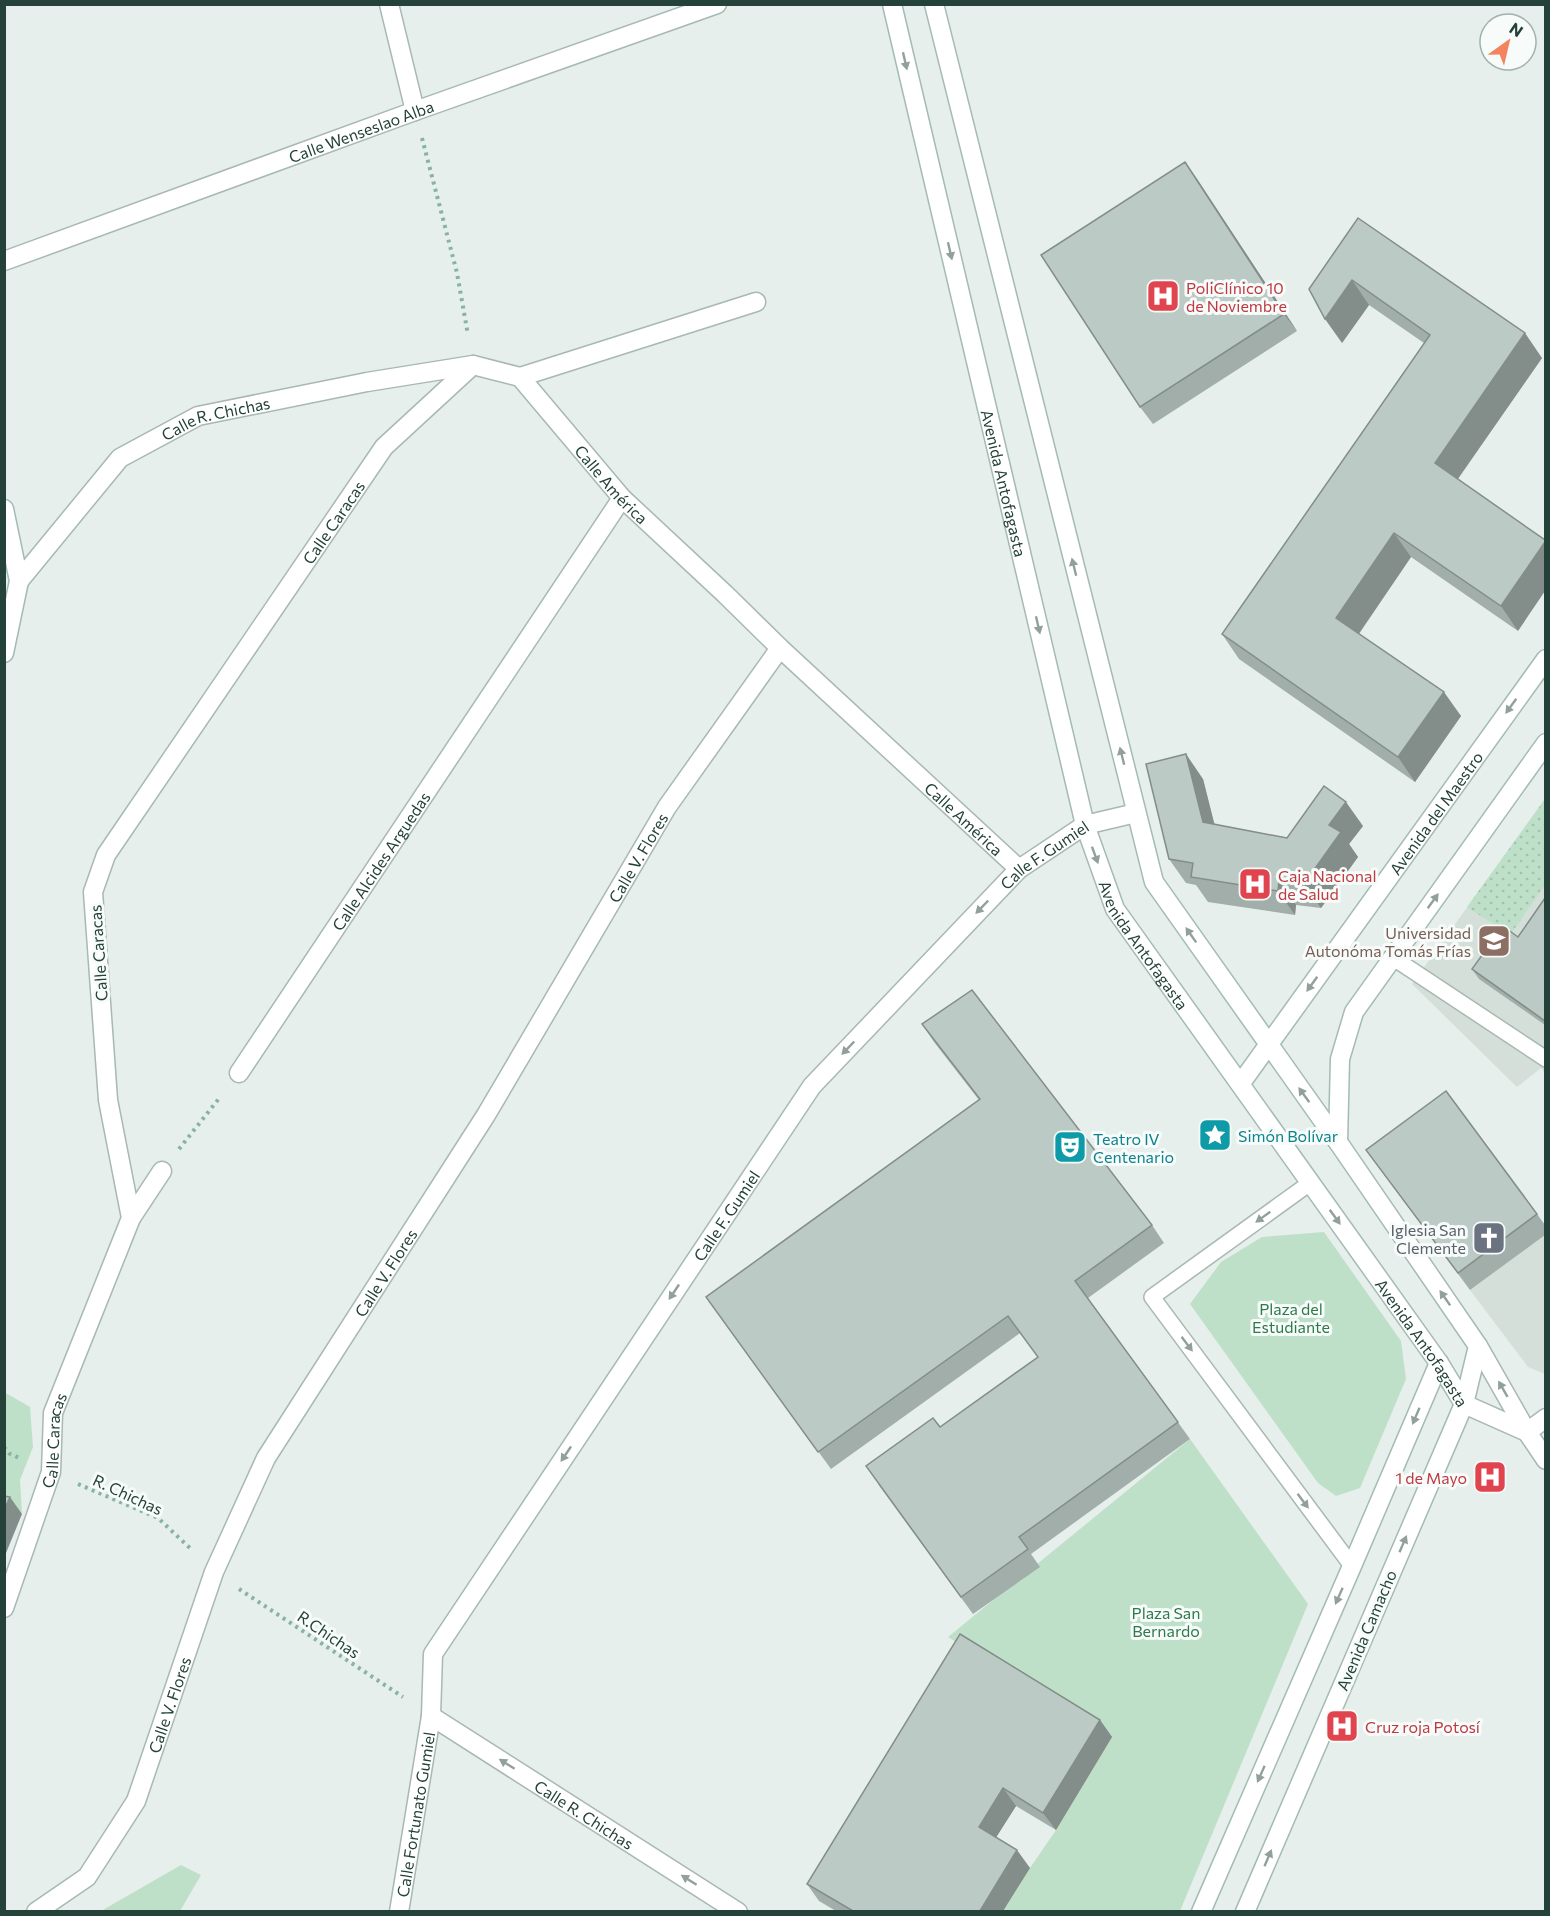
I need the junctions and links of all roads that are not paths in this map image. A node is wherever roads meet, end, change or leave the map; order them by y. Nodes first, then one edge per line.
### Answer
1 (388, 4) edge
2 (717, 4) edge
3 (892, 4) edge
4 (934, 4) edge
5 (415, 111) junction
6 (4, 261) edge
7 (756, 302) dead end
8 (473, 365) junction
9 (520, 377) junction
10 (621, 498) junction
11 (4, 509) edge
12 (19, 582) junction
13 (780, 648) junction
14 (4, 653) edge
15 (1545, 659) edge
16 (1545, 743) edge
17 (1136, 813) junction
18 (1085, 825) junction
19 (1019, 869) junction
20 (1392, 957) junction
21 (1269, 1046) junction
22 (1545, 1059) edge
23 (239, 1073) road end
24 (1241, 1083) junction
25 (1338, 1142) junction
26 (162, 1171) road end
27 (1310, 1183) junction
28 (131, 1218) junction
29 (1478, 1346) junction
30 (1439, 1363) junction
31 (1464, 1404) junction
32 (1545, 1418) edge
33 (1527, 1432) junction
34 (1545, 1460) edge
35 (1352, 1566) junction
36 (4, 1608) edge
37 (431, 1716) junction
38 (36, 1911) edge
39 (399, 1911) edge
40 (738, 1911) edge
41 (1201, 1911) edge
42 (1245, 1911) edge

1 - 5 street
2 - 5 street, Calle Wenseslao Alba
3 -> 18 street, Avenida Antofagasta
17 -> 4 street
5 - 6 street, Calle Wenseslao Alba
7 - 9 street
8 - 9 street
8 - 12 street, Calle R. Chichas
8 - 28 street, Calle Caracas
9 - 10 street, Calle América
10 - 13 street, Calle América
10 - 23 street, Calle Alcides Arguedas
11 - 12 street
12 - 14 street
13 - 19 street, Calle América
13 - 38 street, Calle V. Flores
15 -> 21 street, Avenida del Maestro
20 -> 16 street
17 - 18 street, Calle F. Gumiel
21 -> 17 street
18 - 19 street, Calle F. Gumiel
18 -> 24 street, Avenida Antofagasta
19 -> 37 street, Calle F. Gumiel
20 - 22 lane
20 - 25 street
21 - 24 street, Avenida del Maestro
25 -> 21 street
24 - 27 street, Avenida Antofagasta
29 -> 25 street
26 - 28 street
27 -> 30 street, Avenida Antofagasta
27 -> 35 lane
28 - 36 street, Calle Caracas
29 - 31 street, Avenida Camacho
33 -> 29 street
30 - 31 street, Avenida Antofagasta
30 -> 35 street
31 - 33 street, Avenida Antofagasta
42 -> 31 street, Avenida Camacho
32 - 33 street
33 - 34 street
35 -> 41 street
37 - 39 street, Calle Fortunato Gumiel
40 -> 37 street, Calle R. Chichas

